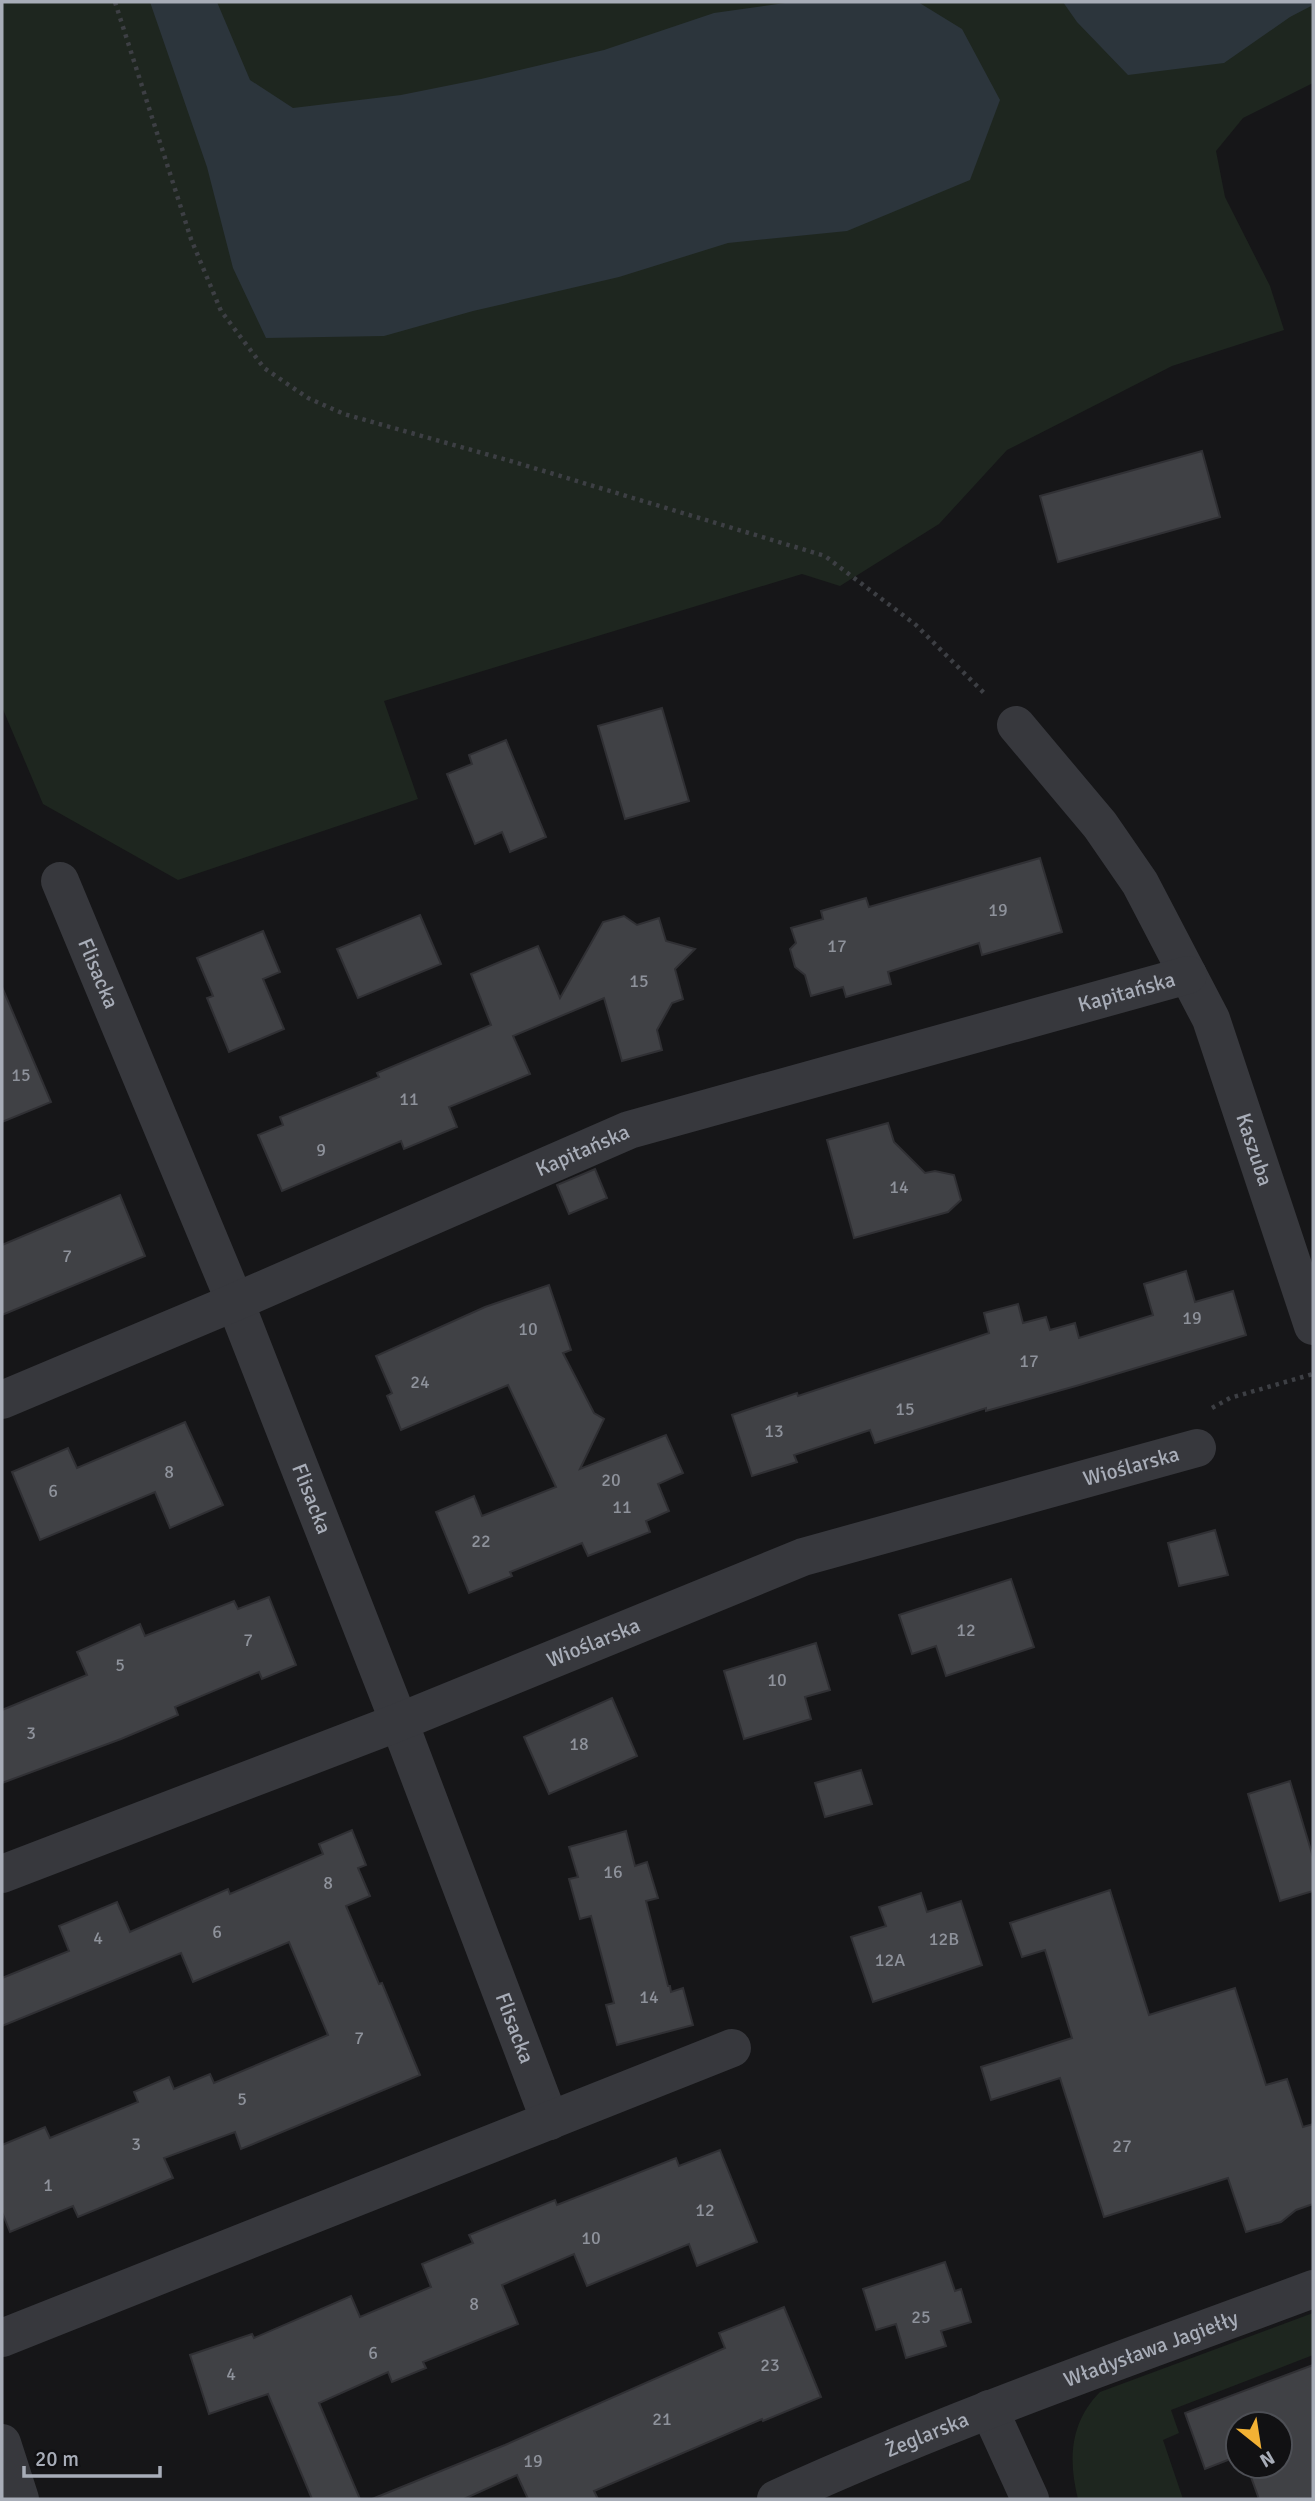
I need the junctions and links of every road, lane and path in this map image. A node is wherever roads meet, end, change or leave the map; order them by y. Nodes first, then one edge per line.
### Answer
1 (115, 2) edge
2 (1016, 725) joint
3 (60, 881) dead end
4 (1188, 975) junction
5 (235, 1303) junction
6 (1313, 1326) edge
7 (1313, 1374) edge
8 (2, 1399) edge
9 (1197, 1448) joint
10 (399, 1722) junction
11 (2, 1874) edge
12 (732, 2048) dead end
13 (550, 2121) junction
14 (1313, 2289) edge
15 (2, 2338) edge
16 (989, 2409) junction
17 (2, 2443) edge
18 (20, 2499) edge
19 (776, 2499) edge
20 (1030, 2499) edge

1 - 2 path
2 - 4 street, Kaszuba
3 - 5 street, Flisacka
4 - 5 street, Kapitańska
4 - 6 street, Kaszuba
5 - 8 street, Kapitańska
5 - 10 street, Flisacka
7 - 9 path
9 - 10 street, Wioślarska
10 - 11 street, Wioślarska
10 - 13 street, Flisacka
12 - 13 street
13 - 15 street
14 - 16 street, Władysława Jagiełły
16 - 19 street, Żeglarska
16 - 20 street, Żeglarska
17 - 18 street

